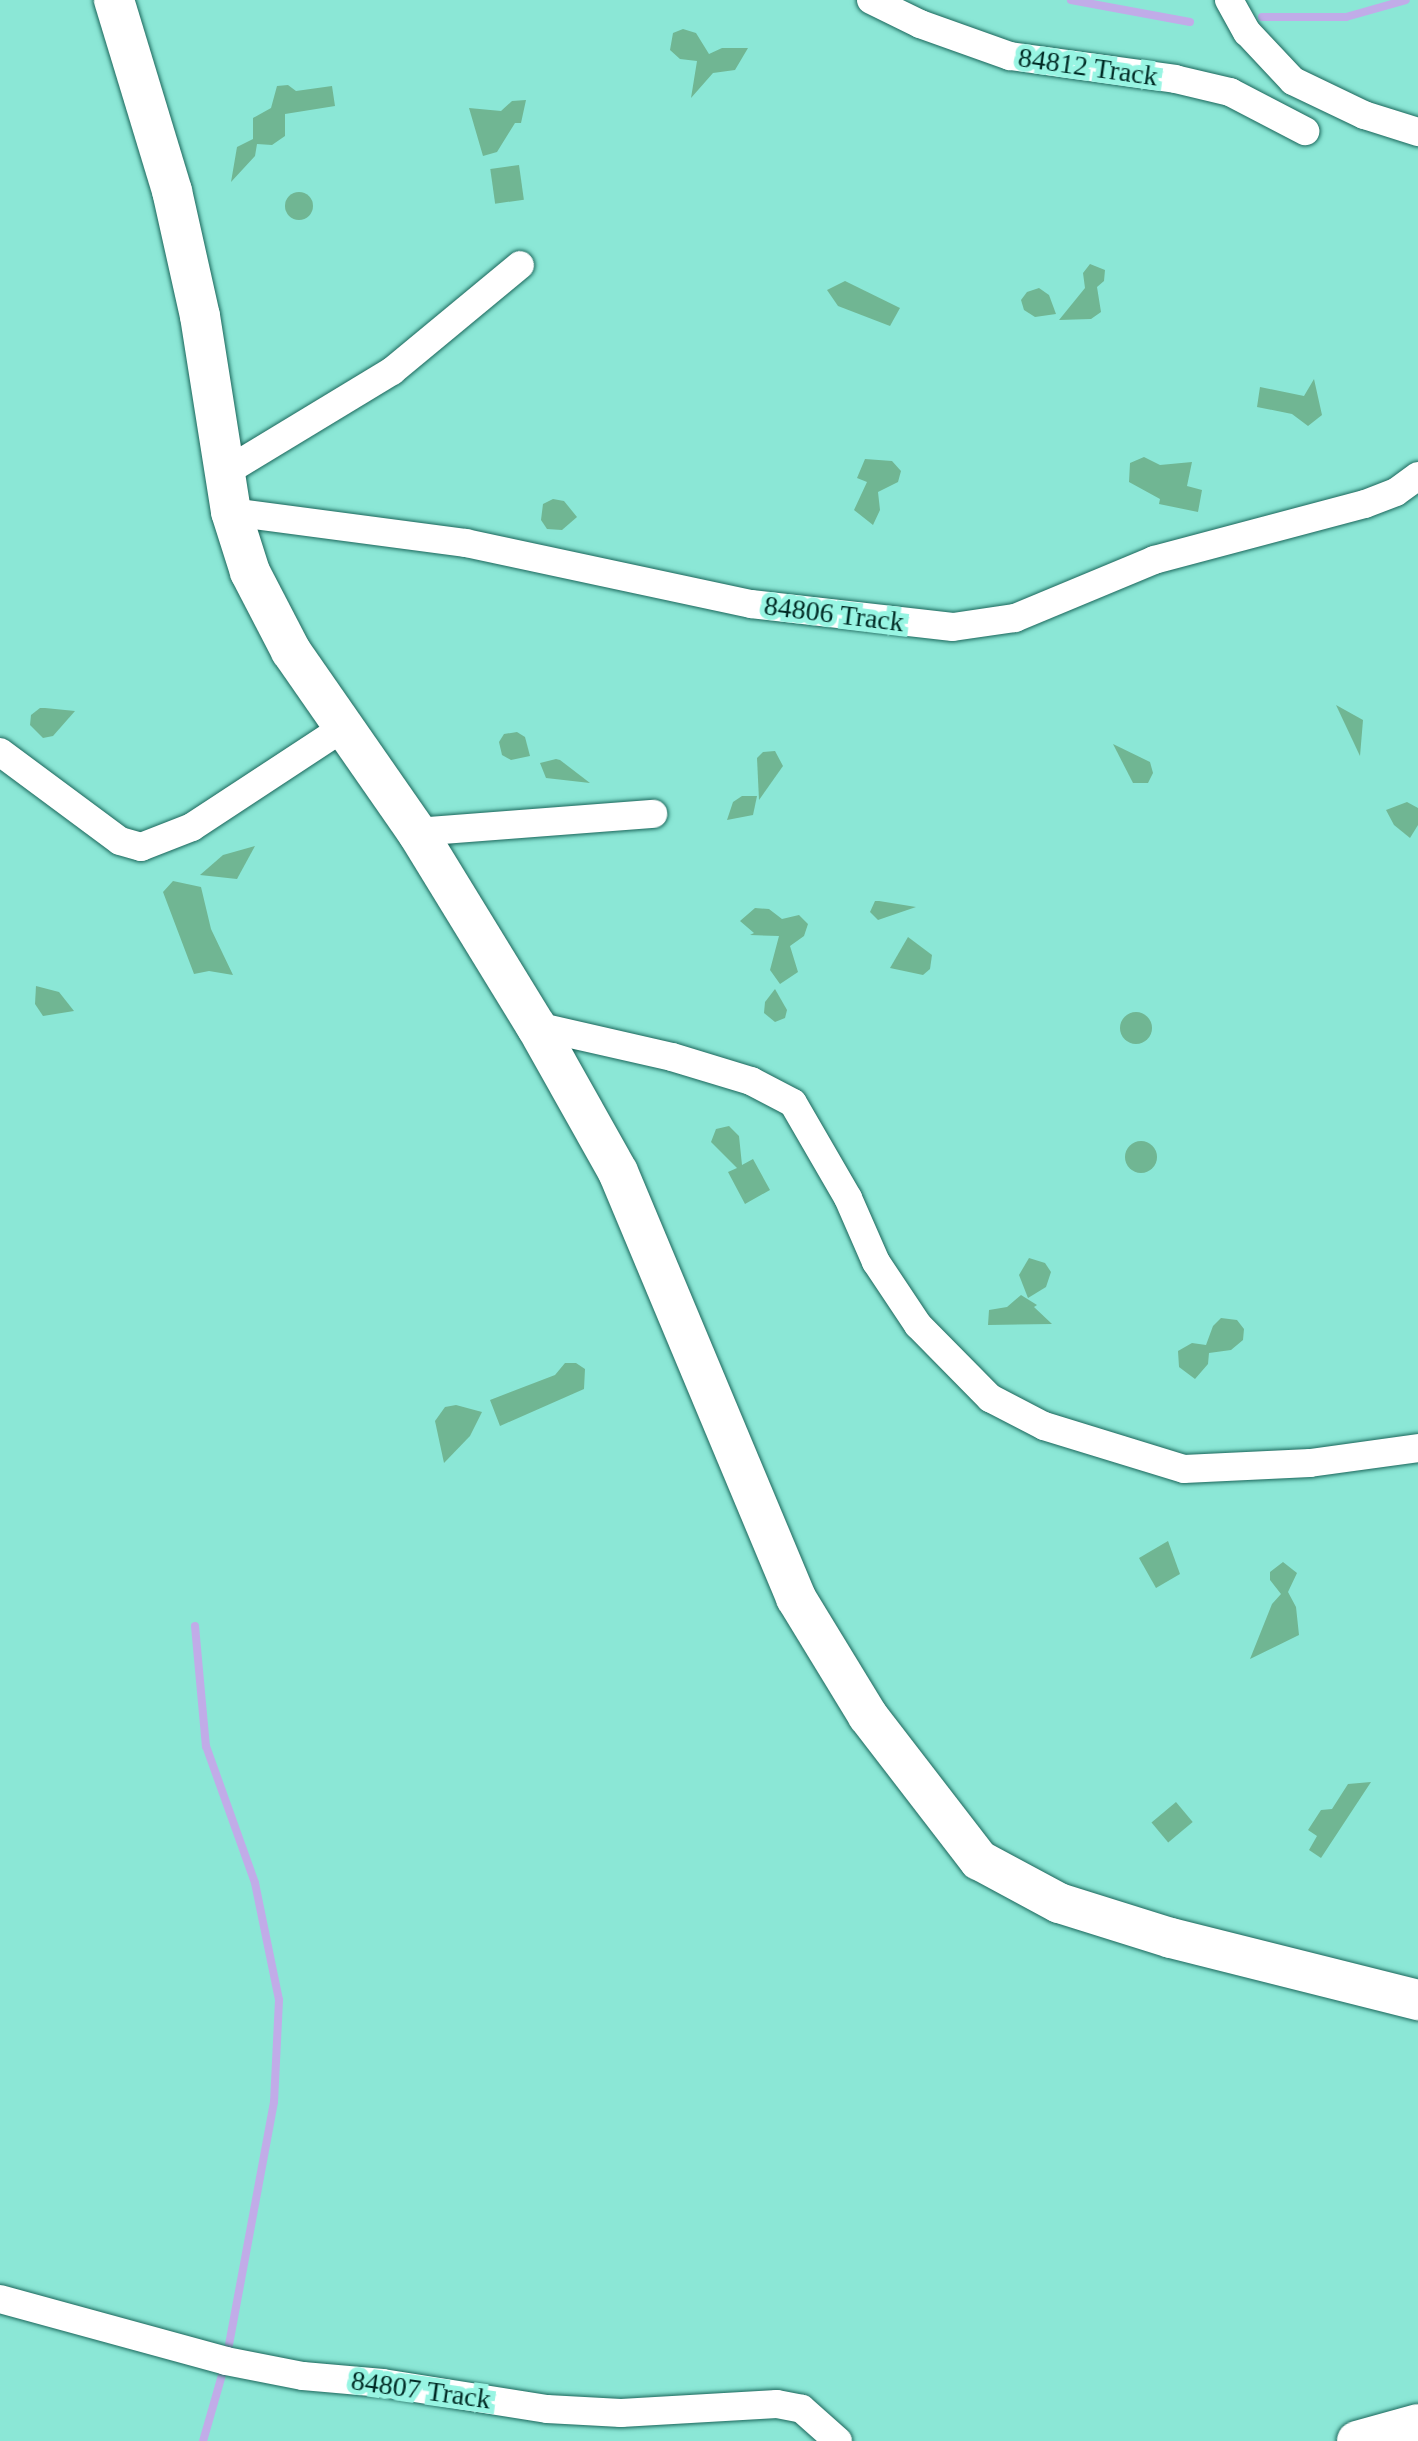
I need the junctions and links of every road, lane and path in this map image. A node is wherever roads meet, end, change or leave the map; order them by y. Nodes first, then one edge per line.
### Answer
1 (114, 0) edge
2 (871, 0) edge
3 (1229, 0) edge
4 (1305, 131) dead end
5 (1418, 132) edge
6 (520, 264) dead end
7 (227, 471) junction
8 (1418, 476) edge
9 (231, 512) junction
10 (344, 726) junction
11 (0, 752) edge
12 (654, 814) dead end
13 (417, 832) junction
14 (536, 1026) junction
15 (1418, 1448) edge
16 (1418, 2000) edge
17 (0, 2299) edge
18 (1418, 2424) edge
19 (838, 2441) edge
20 (1357, 2441) edge

1 - 7 street
2 - 4 street, 84812 Track
3 - 5 street
6 - 7 street
7 - 9 street
8 - 9 street, 84806 Track
9 - 10 street
10 - 11 street
10 - 13 street
12 - 13 street
13 - 14 street
14 - 15 street
14 - 16 street
17 - 19 street, 84807 Track
18 - 20 street

